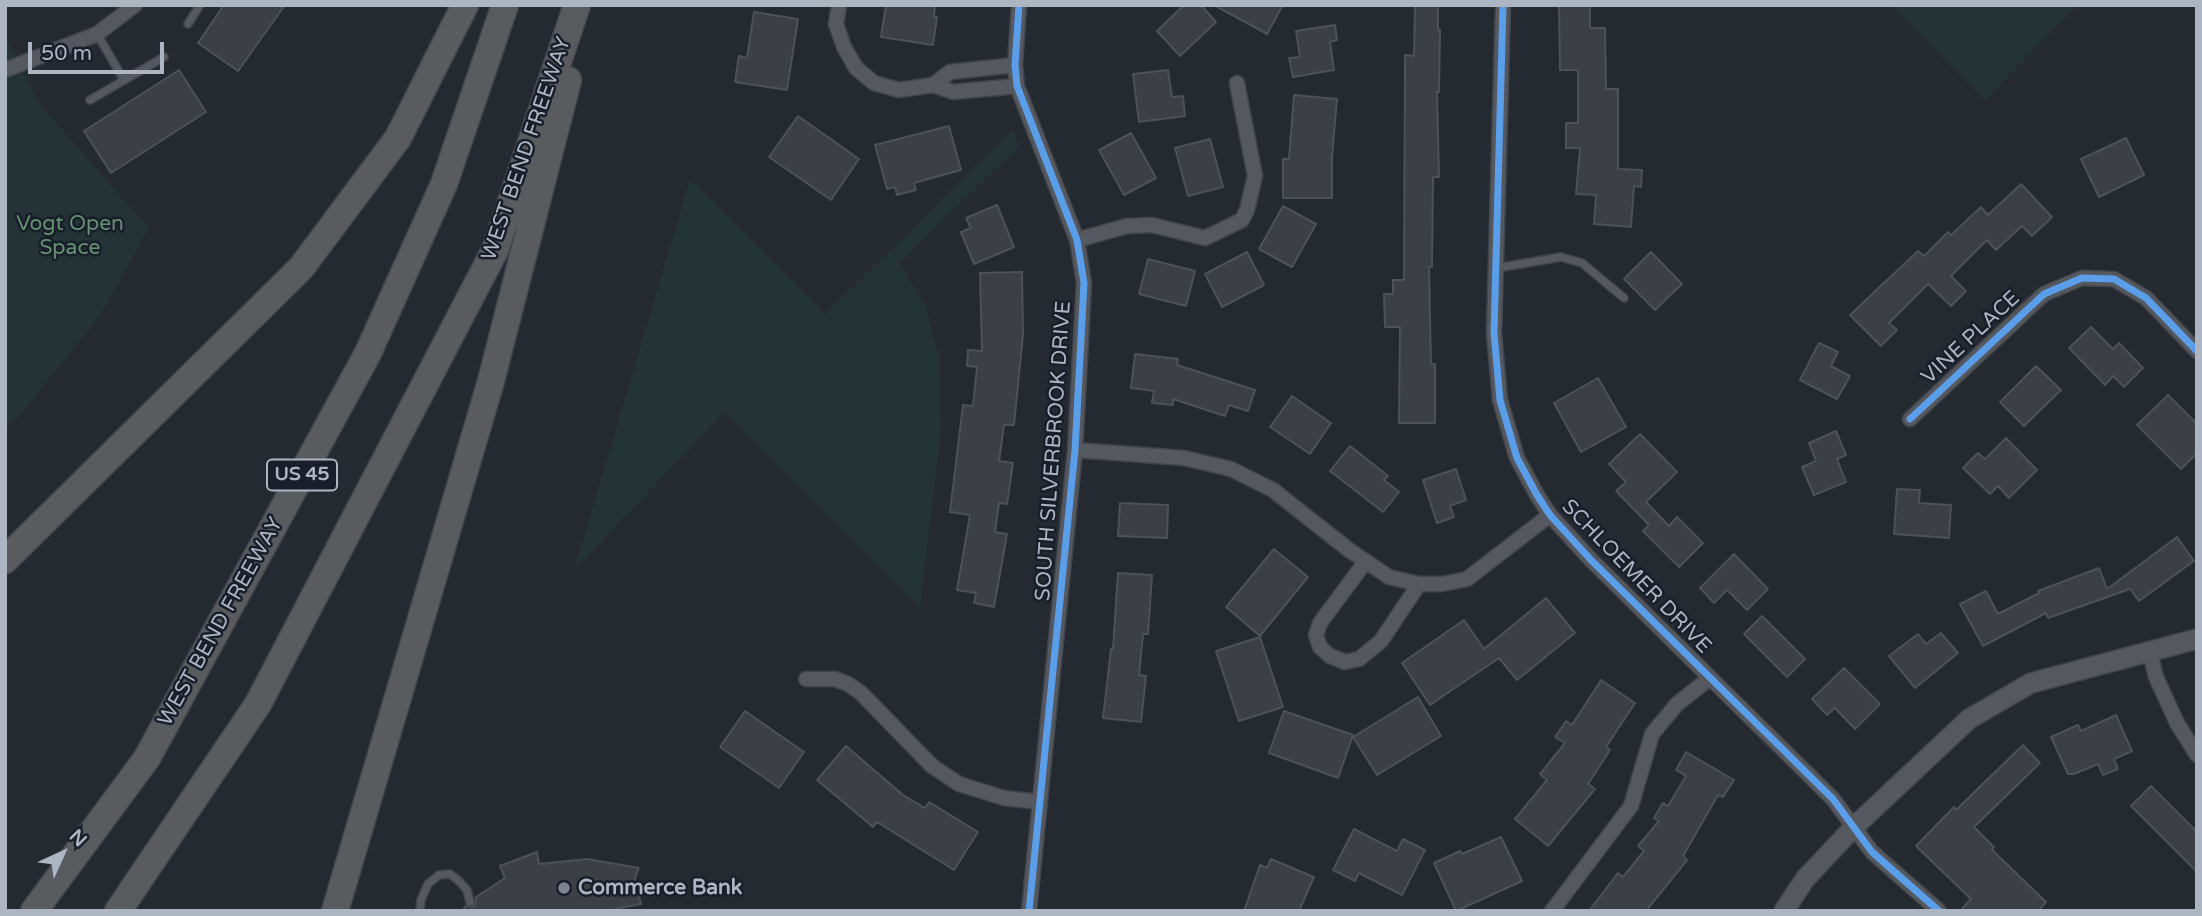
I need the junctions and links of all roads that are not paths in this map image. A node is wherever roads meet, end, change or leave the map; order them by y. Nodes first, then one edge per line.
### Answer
1 (135, 5) edge
2 (200, 5) edge
3 (465, 5) edge
4 (505, 5) edge
5 (577, 5) edge
6 (588, 5) edge
7 (839, 5) edge
8 (1019, 5) edge
9 (1503, 5) edge
10 (188, 24) dead end
11 (97, 33) junction
12 (164, 57) dead end
13 (1015, 65) junction
14 (5, 70) edge
15 (124, 80) junction
16 (1237, 83) dead end
17 (933, 85) junction
18 (1017, 86) junction
19 (90, 100) dead end
20 (1077, 240) junction
21 (1497, 268) junction
22 (1624, 298) dead end
23 (2197, 351) edge
24 (1910, 419) dead end
25 (1075, 450) junction
26 (1550, 515) junction
27 (5, 560) edge
28 (1366, 561) junction
29 (1419, 584) junction
30 (2197, 639) edge
31 (2150, 653) junction
32 (1710, 678) junction
33 (807, 679) dead end
34 (2197, 755) edge
35 (1040, 802) junction
36 (1854, 827) junction
37 (470, 902) dead end
38 (34, 911) edge
39 (118, 911) edge
40 (335, 911) edge
41 (420, 911) edge
42 (1029, 911) edge
43 (1552, 911) edge
44 (1784, 911) edge
45 (1939, 911) edge

1 - 11 street
2 - 10 lane
3 - 27 highway
4 - 38 highway, WEST BEND FREEWAY / US 45
5 - 39 highway, WEST BEND FREEWAY / US 45
6 - 40 highway
7 - 17 street
8 - 13 street, SOUTH SILVERBROOK DRIVE
9 - 21 street, SCHLOEMER DRIVE
11 - 14 street
11 - 15 lane
12 - 15 lane
13 - 17 street
13 - 18 street, SOUTH SILVERBROOK DRIVE
15 - 19 lane
16 - 20 street
17 - 18 street
18 - 20 street, SOUTH SILVERBROOK DRIVE
20 - 25 street, SOUTH SILVERBROOK DRIVE
21 - 22 lane
21 - 26 street, SCHLOEMER DRIVE
23 - 24 street, VINE PLACE
25 - 28 street
25 - 35 street, SOUTH SILVERBROOK DRIVE
26 - 29 street
26 - 32 street, SCHLOEMER DRIVE
28 - 29 street
28 - 29 street
30 - 31 street
31 - 34 street
31 - 36 street
32 - 36 street, SCHLOEMER DRIVE
32 - 43 street
33 - 35 street
35 - 42 street, SOUTH SILVERBROOK DRIVE
36 - 44 street
36 - 45 street, SCHLOEMER DRIVE
37 - 41 lane

